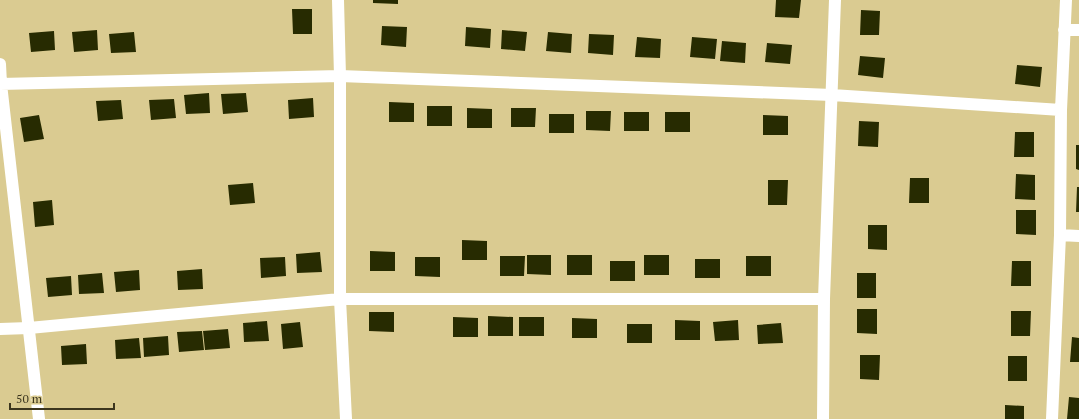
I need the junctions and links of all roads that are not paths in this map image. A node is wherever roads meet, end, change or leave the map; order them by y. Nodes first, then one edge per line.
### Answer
1 (338, 0) edge
2 (835, 0) edge
3 (1066, 0) edge
4 (1064, 30) junction
5 (1079, 30) edge
6 (0, 64) edge
7 (340, 76) junction
8 (0, 84) edge
9 (832, 95) junction
10 (1061, 110) junction
11 (1060, 235) junction
12 (1079, 236) edge
13 (824, 299) junction
14 (340, 300) junction
15 (29, 328) junction
16 (0, 329) edge
17 (39, 419) edge
18 (346, 419) edge
19 (823, 419) edge
20 (1052, 419) edge

1 - 7 street
2 - 9 street
3 - 4 street
4 - 5 street
4 - 10 street
6 - 8 street
7 - 8 street
7 - 9 street
7 - 14 street
8 - 15 street
9 - 10 street
9 - 13 street
10 - 11 street
11 - 12 street
11 - 20 street
13 - 14 street
13 - 19 street
14 - 15 street
14 - 18 street
15 - 16 street
15 - 17 street

